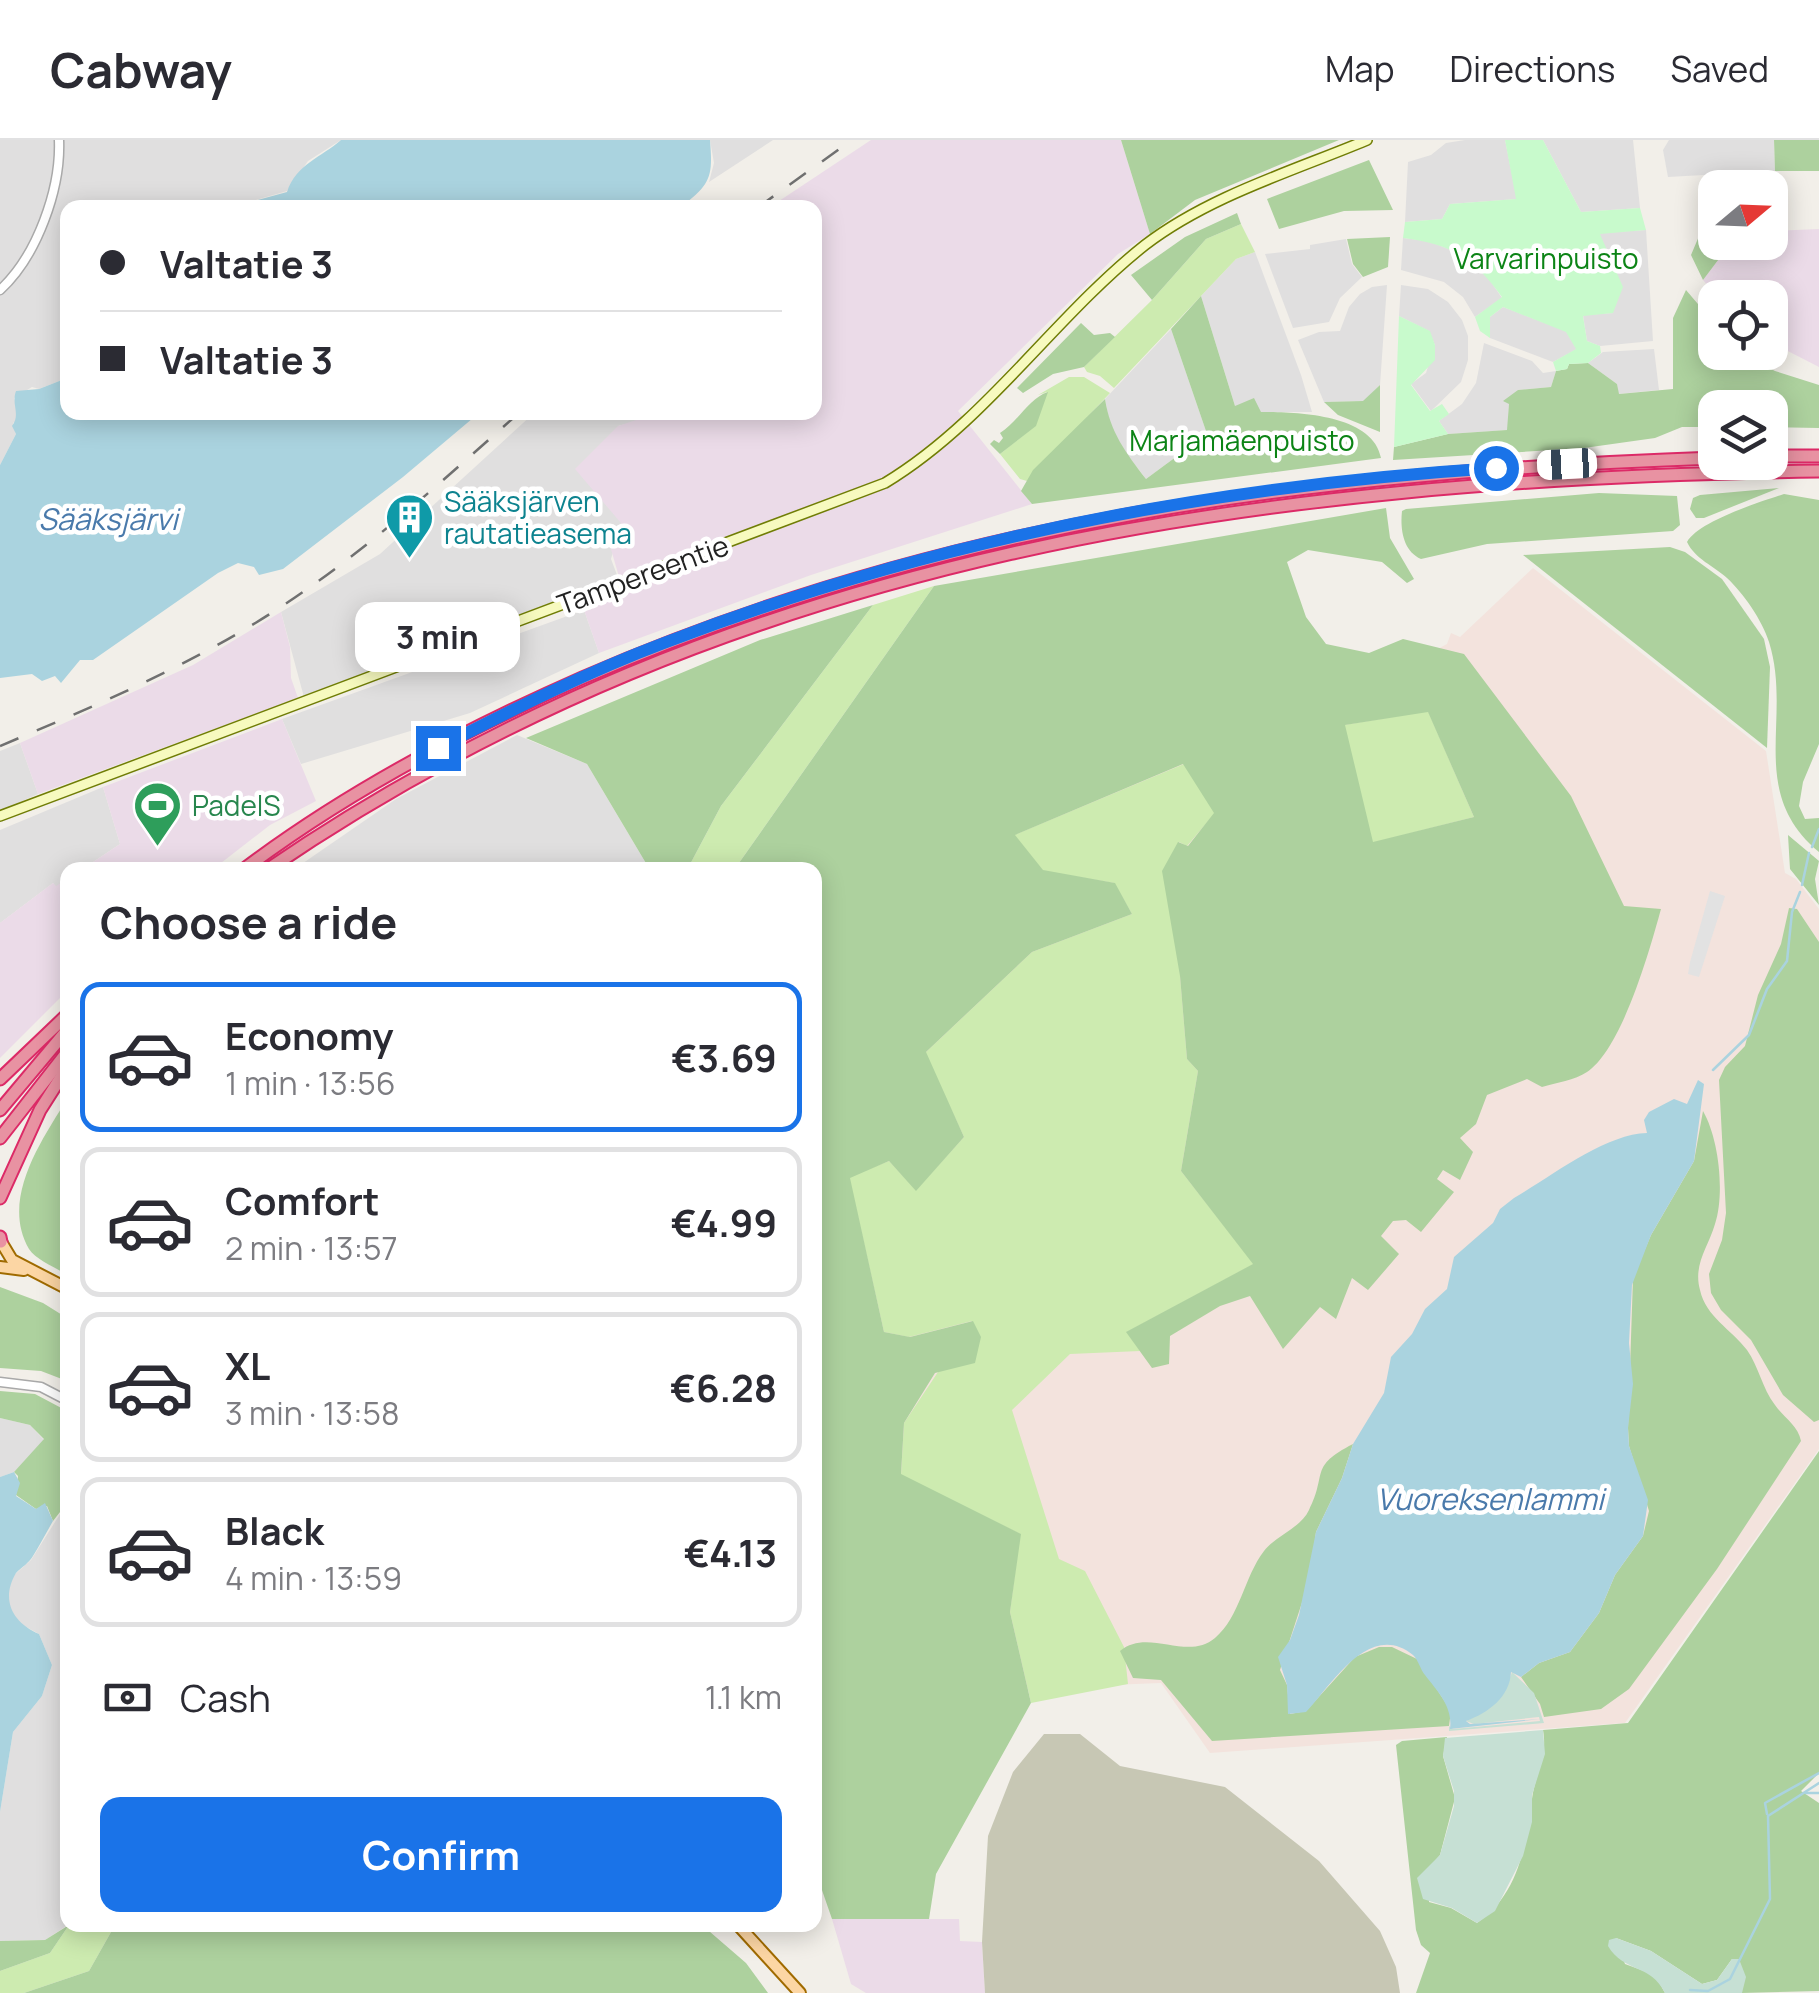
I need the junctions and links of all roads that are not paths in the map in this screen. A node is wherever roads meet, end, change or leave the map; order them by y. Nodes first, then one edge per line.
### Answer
1 (59, 140) edge
2 (1367, 140) edge
3 (0, 290) edge
4 (1788, 456) edge
5 (1819, 456) edge
6 (1698, 459) edge
7 (1819, 471) edge
8 (0, 816) edge
9 (255, 862) edge
10 (280, 862) edge
11 (60, 1022) edge
12 (60, 1039) edge
13 (60, 1060) edge
14 (0, 1079) edge
15 (60, 1079) edge
16 (0, 1110) edge
17 (0, 1138) edge
18 (0, 1198) edge
19 (1, 1242) edge
20 (0, 1265) edge
21 (31, 1272) junction
22 (60, 1285) edge
23 (0, 1382) edge
24 (60, 1397) edge
25 (744, 1932) edge
26 (800, 1993) edge

1 - 3 street
2 - 8 main road, Tampereentie
4 - 5 highway
6 - 9 highway
7 - 10 highway
11 - 14 highway
12 - 16 highway
13 - 17 highway
15 - 18 highway
19 - 20 main road
19 - 21 main road
20 - 21 main road
21 - 22 main road
23 - 24 street
25 - 26 main road

